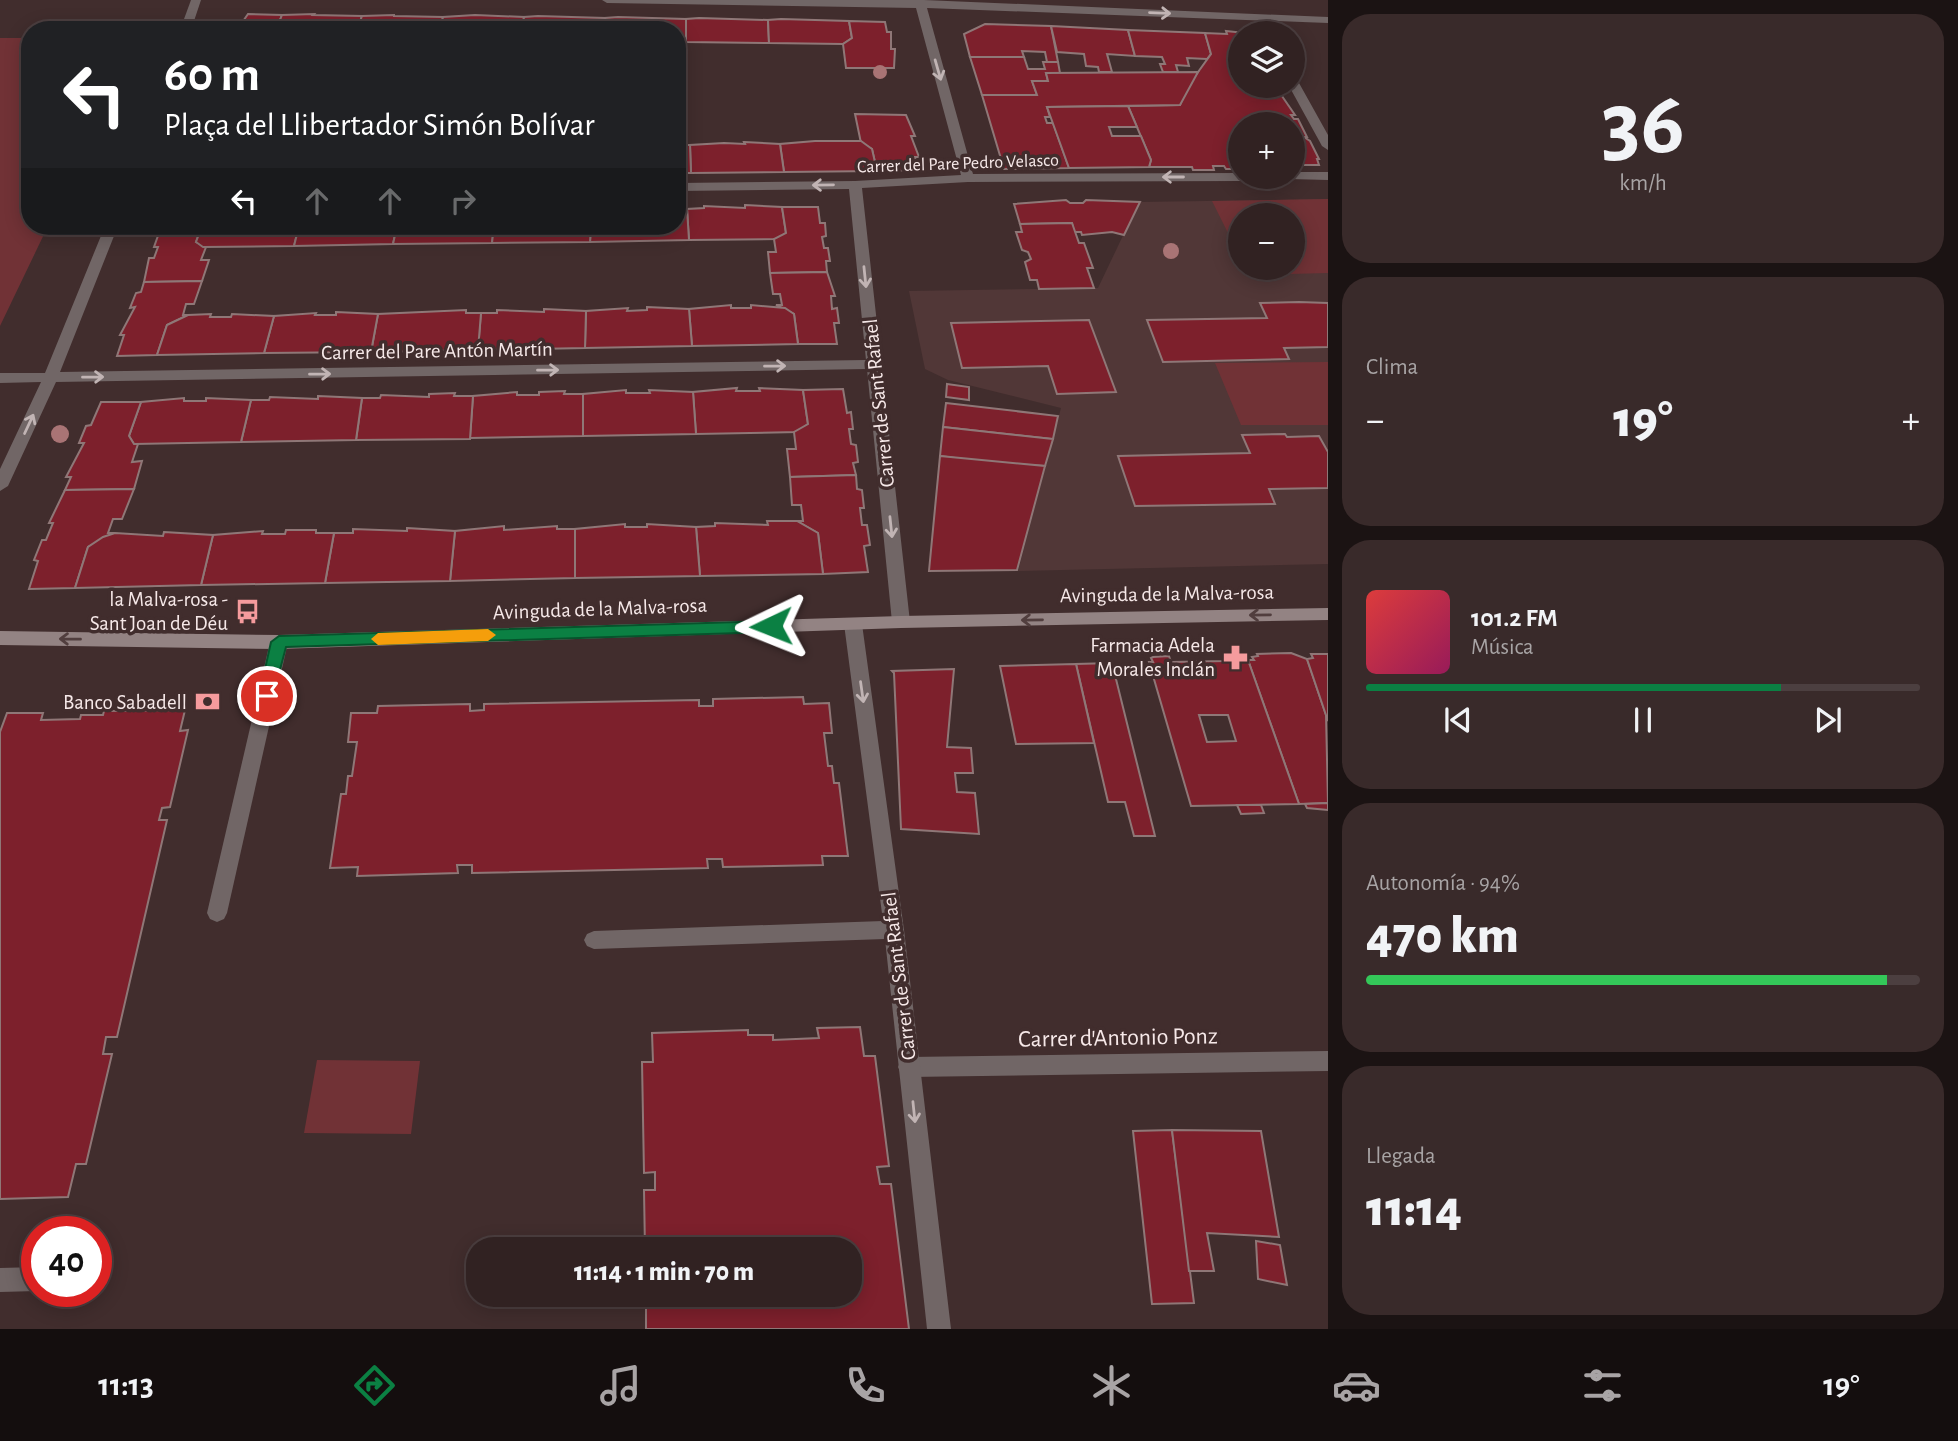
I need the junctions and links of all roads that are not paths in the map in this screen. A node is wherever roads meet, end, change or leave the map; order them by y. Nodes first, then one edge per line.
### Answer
1 (196, 0) edge
2 (607, 0) edge
3 (920, 2) edge
4 (1257, 17) junction
5 (1328, 20) edge
6 (188, 21) edge
7 (1259, 21) edge
8 (1301, 98) edge
9 (1328, 146) edge
10 (1305, 176) edge
11 (1328, 176) edge
12 (1228, 177) edge
13 (968, 178) junction
14 (855, 184) junction
15 (686, 187) edge
16 (107, 235) edge
17 (875, 364) junction
18 (0, 378) edge
19 (50, 378) junction
20 (0, 486) edge
21 (1328, 614) edge
22 (901, 622) junction
23 (853, 624) junction
24 (0, 638) edge
25 (279, 642) junction
26 (217, 913) dead end
27 (894, 930) junction
28 (594, 940) dead end
29 (1328, 1061) edge
30 (909, 1068) junction
31 (21, 1279) edge
32 (0, 1280) edge
33 (939, 1329) edge

1 - 6 street
2 - 3 street
3 -> 4 street
3 -> 13 street
4 - 5 street
4 - 7 street
8 - 9 street
10 - 11 street
12 -> 13 street, Carrer del Pare Pedro Velasco
13 - 14 street, Carrer del Pare Pedro Velasco
14 -> 15 street, Carrer del Pare Pedro Velasco
14 -> 17 street, Carrer de Sant Rafael
16 - 19 street
19 -> 17 street, Carrer del Pare Antón Martín
17 -> 22 street, Carrer de Sant Rafael
18 - 19 street, Carrer del Pare Antón Martín
20 -> 19 street
21 -> 22 street, Avinguda de la Malva-rosa
22 - 23 street, Avinguda de la Malva-rosa
23 - 25 street, Avinguda de la Malva-rosa
23 -> 27 street, Carrer de Sant Rafael
25 -> 24 street, Avinguda de la Malva-rosa
25 - 26 street
27 - 28 street
27 - 30 street, Carrer de Sant Rafael
29 - 30 street, Carrer d'Antonio Ponz
30 -> 33 street, Carrer de Sant Rafael
31 - 32 street

